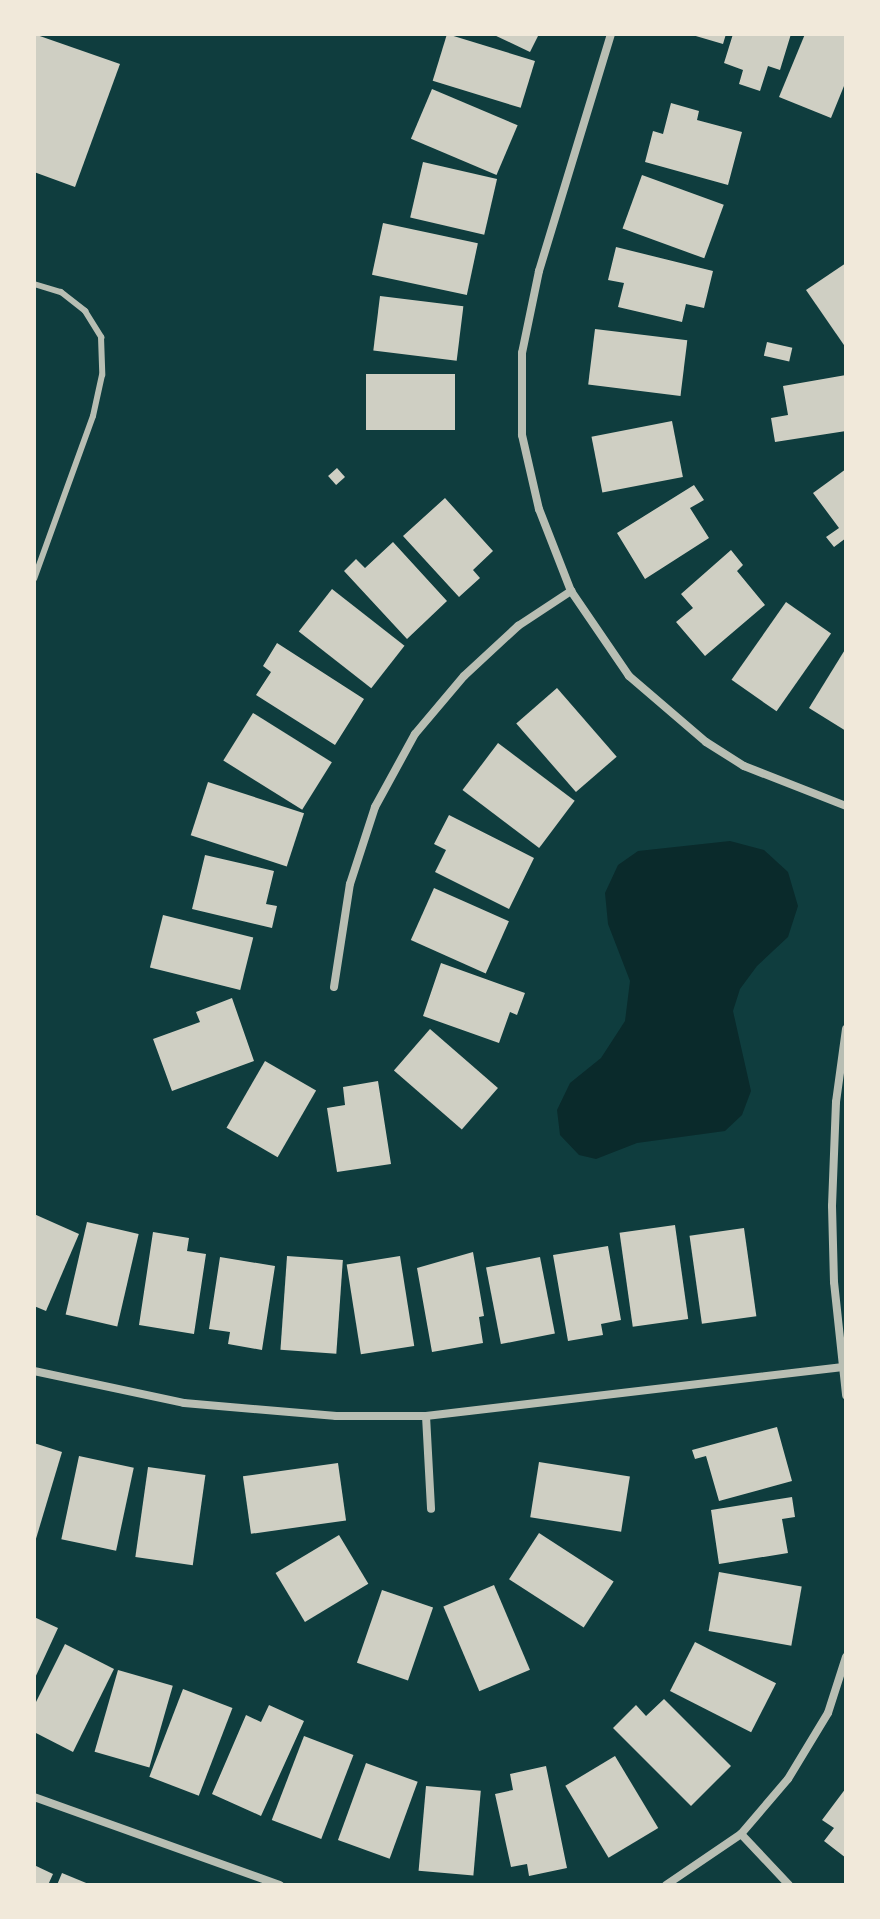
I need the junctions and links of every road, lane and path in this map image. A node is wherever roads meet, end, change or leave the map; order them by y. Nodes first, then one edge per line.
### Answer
1 (611, 34) edge
2 (34, 284) edge
3 (34, 579) edge
4 (571, 591) junction
5 (846, 806) edge
6 (334, 987) dead end
7 (846, 1029) edge
8 (843, 1367) junction
9 (34, 1371) edge
10 (846, 1395) edge
11 (426, 1416) junction
12 (431, 1509) dead end
13 (846, 1657) edge
14 (34, 1797) edge
15 (741, 1834) junction
16 (280, 1885) edge
17 (666, 1885) edge
18 (789, 1885) edge

1 - 4 street
2 - 3 lane
4 - 5 street
4 - 6 street
7 - 8 street
8 - 10 street
8 - 11 street
9 - 11 street
11 - 12 street
13 - 15 street
14 - 16 street
15 - 17 street
15 - 18 street

